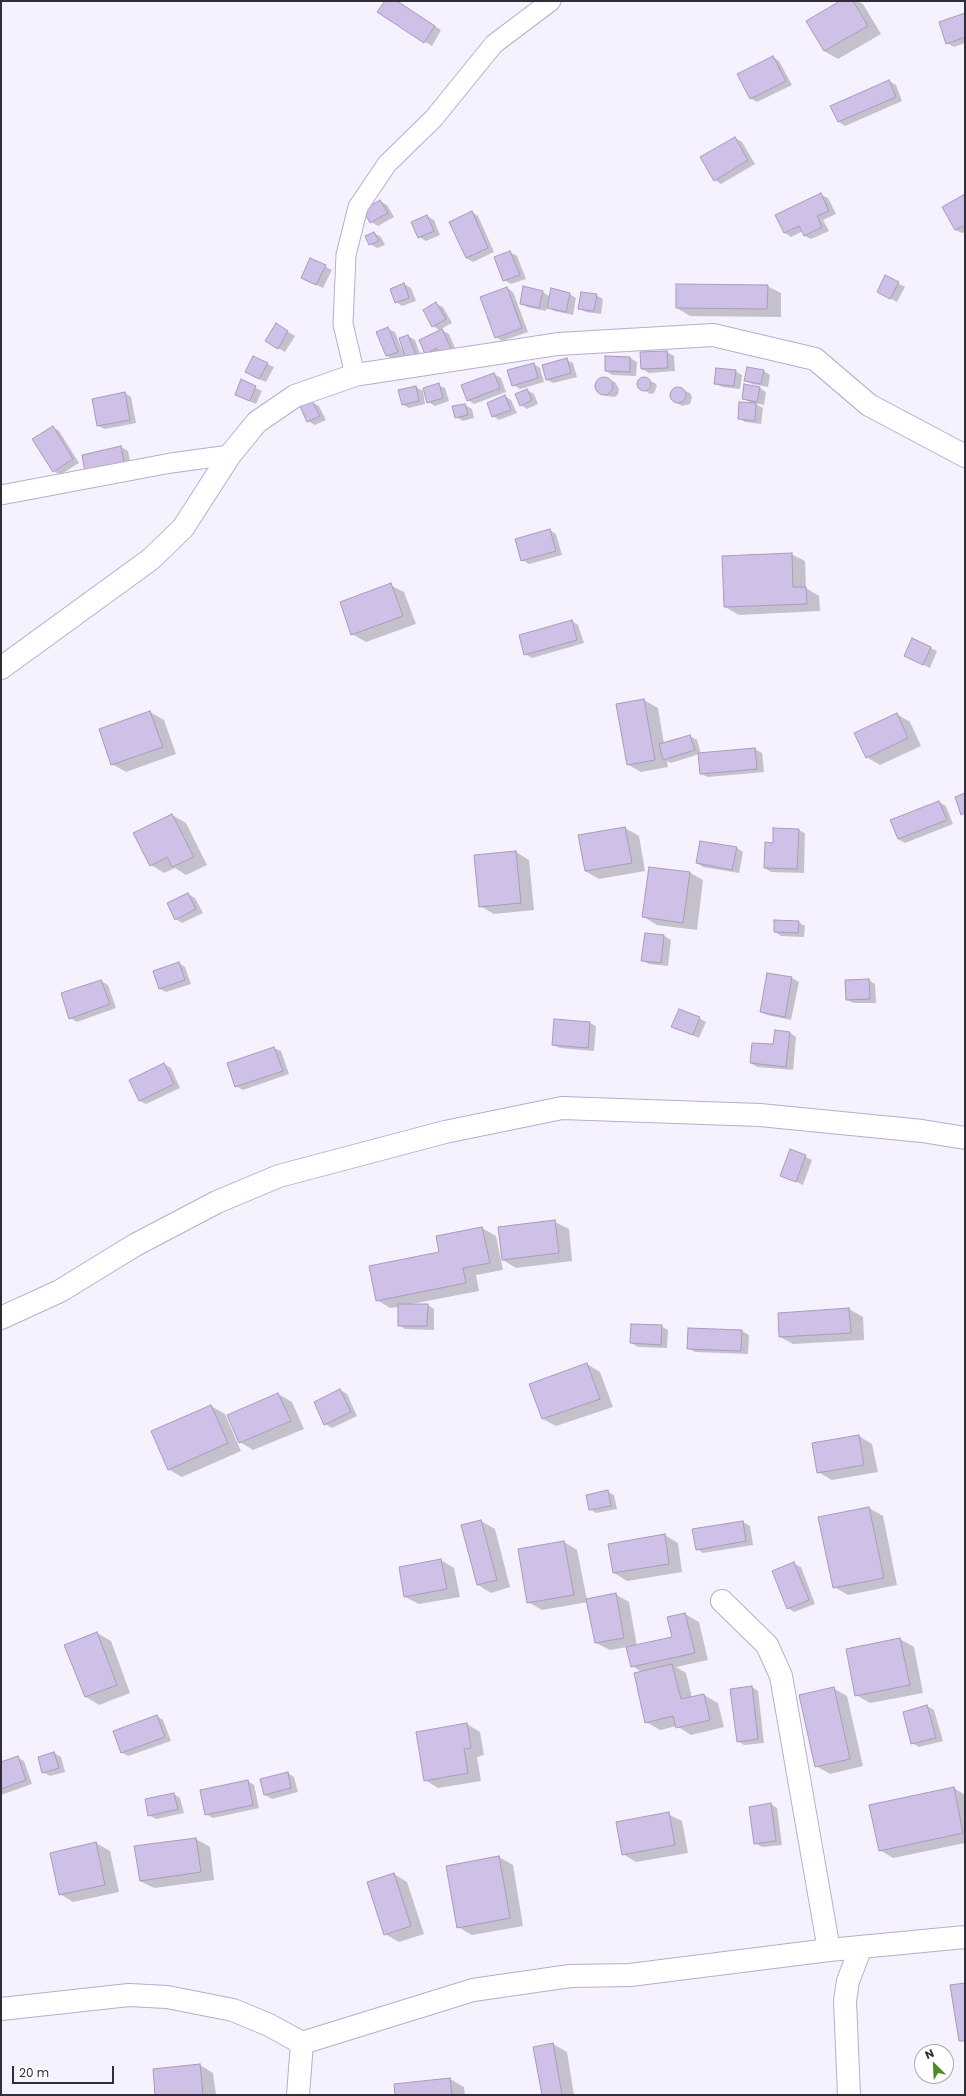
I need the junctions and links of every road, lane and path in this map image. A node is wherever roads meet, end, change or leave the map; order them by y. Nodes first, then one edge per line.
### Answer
1 (551, 1) edge
2 (355, 376) junction
3 (230, 455) junction
4 (965, 456) edge
5 (1, 495) edge
6 (1, 668) edge
7 (965, 1138) edge
8 (1, 1318) edge
9 (722, 1601) dead end
10 (965, 1937) edge
11 (861, 1947) junction
12 (829, 1950) junction
13 (1, 2009) edge
14 (302, 2043) junction
15 (298, 2095) edge
16 (849, 2095) edge

1 - 2 lane
2 - 3 street
2 - 4 street
3 - 5 lane
3 - 6 street
7 - 8 street
9 - 12 street
10 - 11 street
11 - 12 street
11 - 16 street
12 - 14 street
13 - 14 street
14 - 15 street

